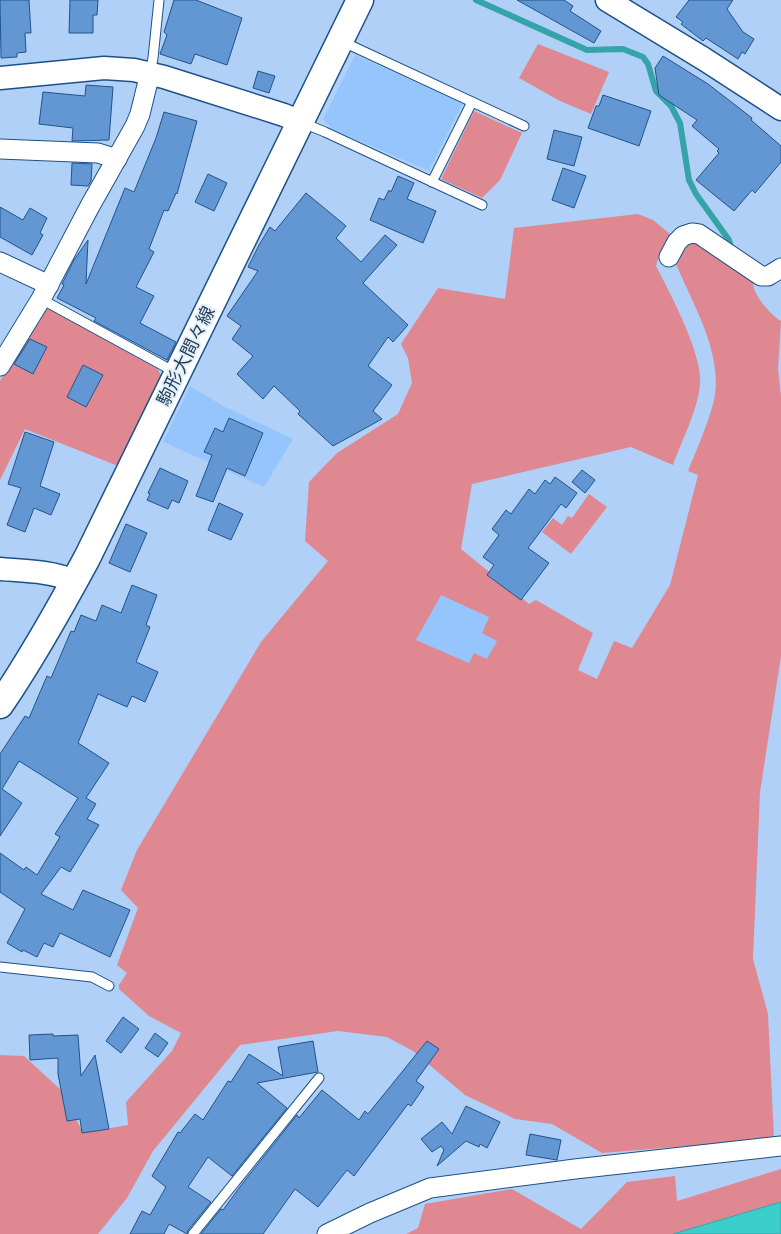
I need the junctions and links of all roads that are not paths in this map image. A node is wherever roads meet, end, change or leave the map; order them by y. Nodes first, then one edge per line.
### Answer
1 (159, 0) edge
2 (360, 0) edge
3 (607, 0) edge
4 (341, 41) junction
5 (150, 73) junction
6 (0, 78) edge
7 (472, 102) junction
8 (781, 109) edge
9 (301, 122) junction
10 (524, 126) dead end
11 (0, 149) edge
12 (117, 159) junction
13 (432, 182) junction
14 (482, 204) dead end
15 (669, 256) dead end
16 (0, 262) edge
17 (781, 268) edge
18 (45, 292) junction
19 (0, 366) edge
20 (177, 374) junction
21 (0, 569) edge
22 (74, 581) junction
23 (0, 705) edge
24 (0, 967) edge
25 (108, 986) dead end
26 (318, 1078) dead end
27 (781, 1146) edge
28 (193, 1234) edge
29 (327, 1234) edge

1 - 5 lane
2 - 4 main road, 駒形大間々線
3 - 8 street
4 - 7 lane
4 - 9 main road, 駒形大間々線
5 - 6 street
5 - 9 street
5 - 12 street
7 - 10 lane
7 - 13 lane
9 - 13 lane
9 - 20 main road, 駒形大間々線
11 - 12 street
12 - 18 street
13 - 14 lane
15 - 17 street
16 - 18 street
18 - 19 street
18 - 20 lane
20 - 22 main road, 駒形大間々線
21 - 22 street
22 - 23 main road, 駒形大間々線
24 - 25 lane
26 - 28 lane
27 - 29 street

